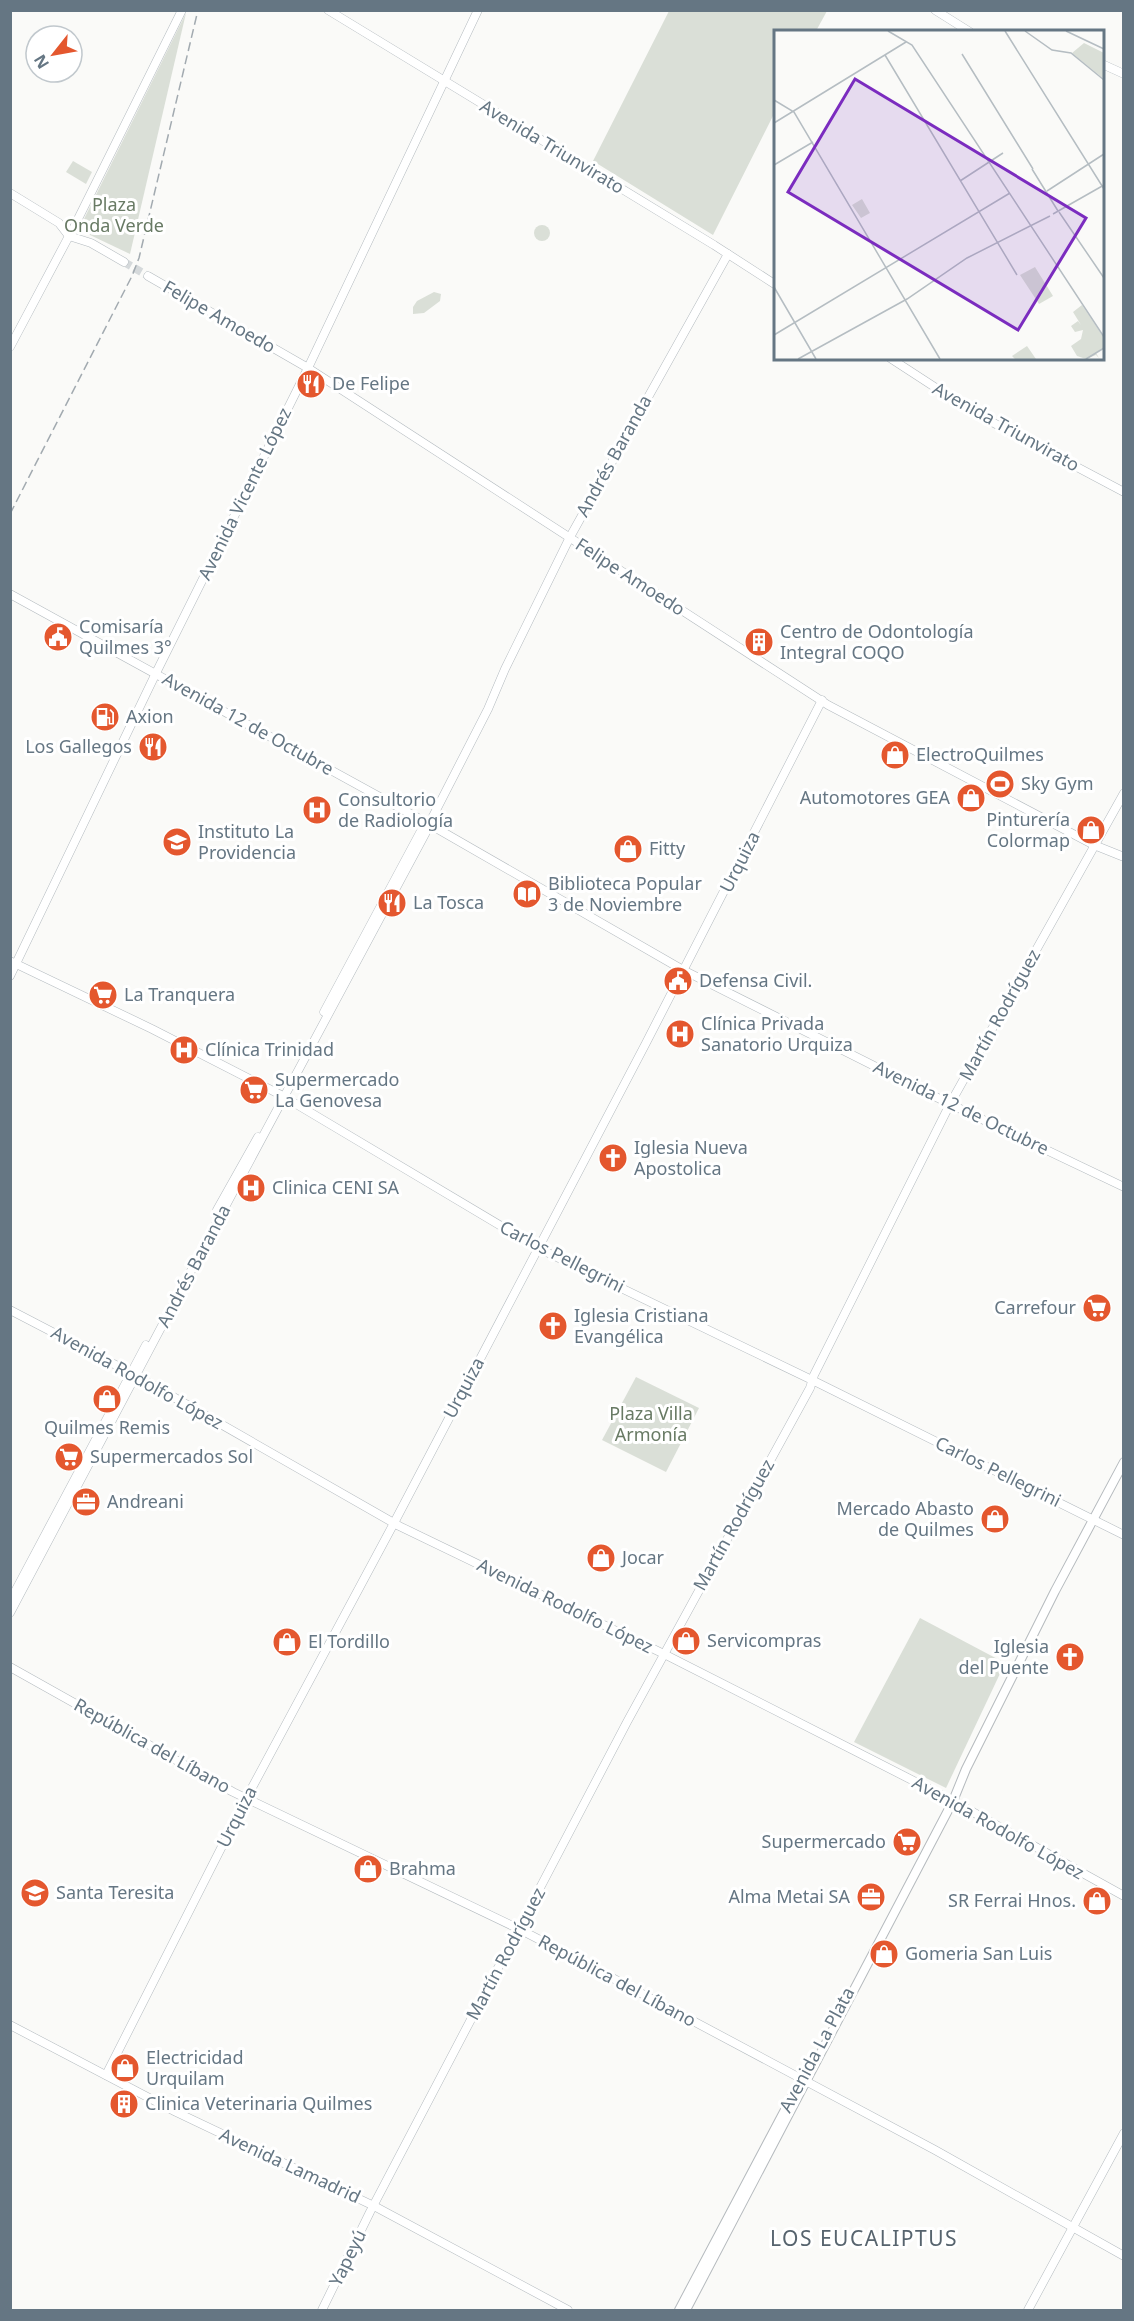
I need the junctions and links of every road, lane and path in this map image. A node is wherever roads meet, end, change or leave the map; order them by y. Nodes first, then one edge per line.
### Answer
1 (182, 10) edge
2 (328, 10) edge
3 (478, 10) edge
4 (935, 10) edge
5 (967, 30) edge
6 (1104, 65) edge
7 (1124, 74) edge
8 (445, 82) junction
9 (10, 193) edge
10 (59, 223) junction
11 (74, 227) junction
12 (69, 236) junction
13 (91, 243) junction
14 (728, 254) junction
15 (124, 262) tunnel mouth
16 (148, 276) tunnel mouth
17 (774, 284) edge
18 (10, 347) edge
19 (893, 360) edge
20 (308, 368) junction
21 (1124, 492) edge
22 (570, 537) junction
23 (10, 594) edge
24 (156, 673) junction
25 (822, 700) junction
26 (1124, 794) edge
27 (429, 824) junction
28 (1094, 845) junction
29 (1124, 857) edge
30 (14, 963) edge
31 (683, 970) junction
32 (10, 976) edge
33 (283, 1096) junction
34 (950, 1104) junction
35 (1124, 1186) edge
36 (538, 1248) junction
37 (10, 1310) edge
38 (133, 1374) junction
39 (812, 1380) junction
40 (1124, 1462) edge
41 (1093, 1519) junction
42 (394, 1522) junction
43 (1124, 1535) edge
44 (10, 1601) edge
45 (10, 1613) edge
46 (664, 1654) junction
47 (10, 1667) edge
48 (247, 1797) junction
49 (951, 1800) junction
50 (1124, 1896) edge
51 (519, 1929) junction
52 (10, 2025) edge
53 (106, 2076) junction
54 (804, 2080) junction
55 (1124, 2133) edge
56 (374, 2206) junction
57 (1073, 2227) junction
58 (1124, 2256) edge
59 (322, 2310) edge
60 (568, 2310) edge
61 (679, 2310) edge
62 (686, 2310) edge
63 (1028, 2310) edge

1 - 11 street
2 - 8 street, Avenida Triunvirato
3 - 8 street, Avenida Vicente López
4 - 5 street
6 - 7 street
8 - 14 street, Avenida Triunvirato
8 - 20 street, Avenida Vicente López
9 - 10 street
10 - 11 street
10 - 12 street
11 - 13 street
12 - 13 street
12 - 18 street
13 - 15 street
14 - 17 street, Avenida Triunvirato
14 - 22 street, Andrés Baranda
16 - 20 street, Felipe Amoedo
19 - 21 street, Avenida Triunvirato
20 - 22 street, Felipe Amoedo
20 - 24 street, Avenida Vicente López
22 - 25 street, Felipe Amoedo
22 - 27 street, Andrés Baranda
23 - 24 street, Avenida 12 de Octubre
24 - 27 street, Avenida 12 de Octubre
24 - 30 street, Avenida Vicente López
25 - 28 street, Felipe Amoedo
25 - 31 street, Urquiza
26 - 28 street, Martín Rodríguez
27 - 31 street, Avenida 12 de Octubre
27 - 33 street, Andrés Baranda
28 - 29 street, Felipe Amoedo
28 - 34 street, Martín Rodríguez
30 - 32 street, Avenida Vicente López
30 - 33 street, Carlos Pellegrini
31 - 34 street, Avenida 12 de Octubre
31 - 36 street, Urquiza
33 - 36 street, Carlos Pellegrini
33 - 38 street, Andrés Baranda
34 - 35 street, Avenida 12 de Octubre
34 - 39 street, Martín Rodríguez
36 - 39 street, Carlos Pellegrini
36 - 42 street, Urquiza
37 - 38 street, Avenida Rodolfo López
38 - 42 street, Avenida Rodolfo López
38 - 44 street, Andrés Baranda
38 - 45 street, Andrés Baranda
39 - 41 street, Carlos Pellegrini
39 - 46 street, Martín Rodríguez
40 - 41 main road, Avenida La Plata
41 - 43 street, Carlos Pellegrini
41 - 49 main road, Avenida La Plata
42 - 46 street, Avenida Rodolfo López
42 - 48 street, Urquiza
46 - 49 street, Avenida Rodolfo López
46 - 51 street, Martín Rodríguez
47 - 48 street, República del Líbano
48 - 51 street, República del Líbano
48 - 53 street, Urquiza
49 - 50 street, Avenida Rodolfo López
49 - 54 main road, Avenida La Plata
51 - 54 street, República del Líbano
51 - 56 street, Martín Rodríguez
52 - 53 street, Avenida Lamadrid
53 - 56 street, Avenida Lamadrid
54 - 57 street, República del Líbano
54 - 61 main road, Avenida La Plata
54 - 62 main road, Avenida La Plata
55 - 57 street
56 - 59 street, Yapeyú
56 - 60 street, Avenida Lamadrid
57 - 58 street, República del Líbano
57 - 63 street

